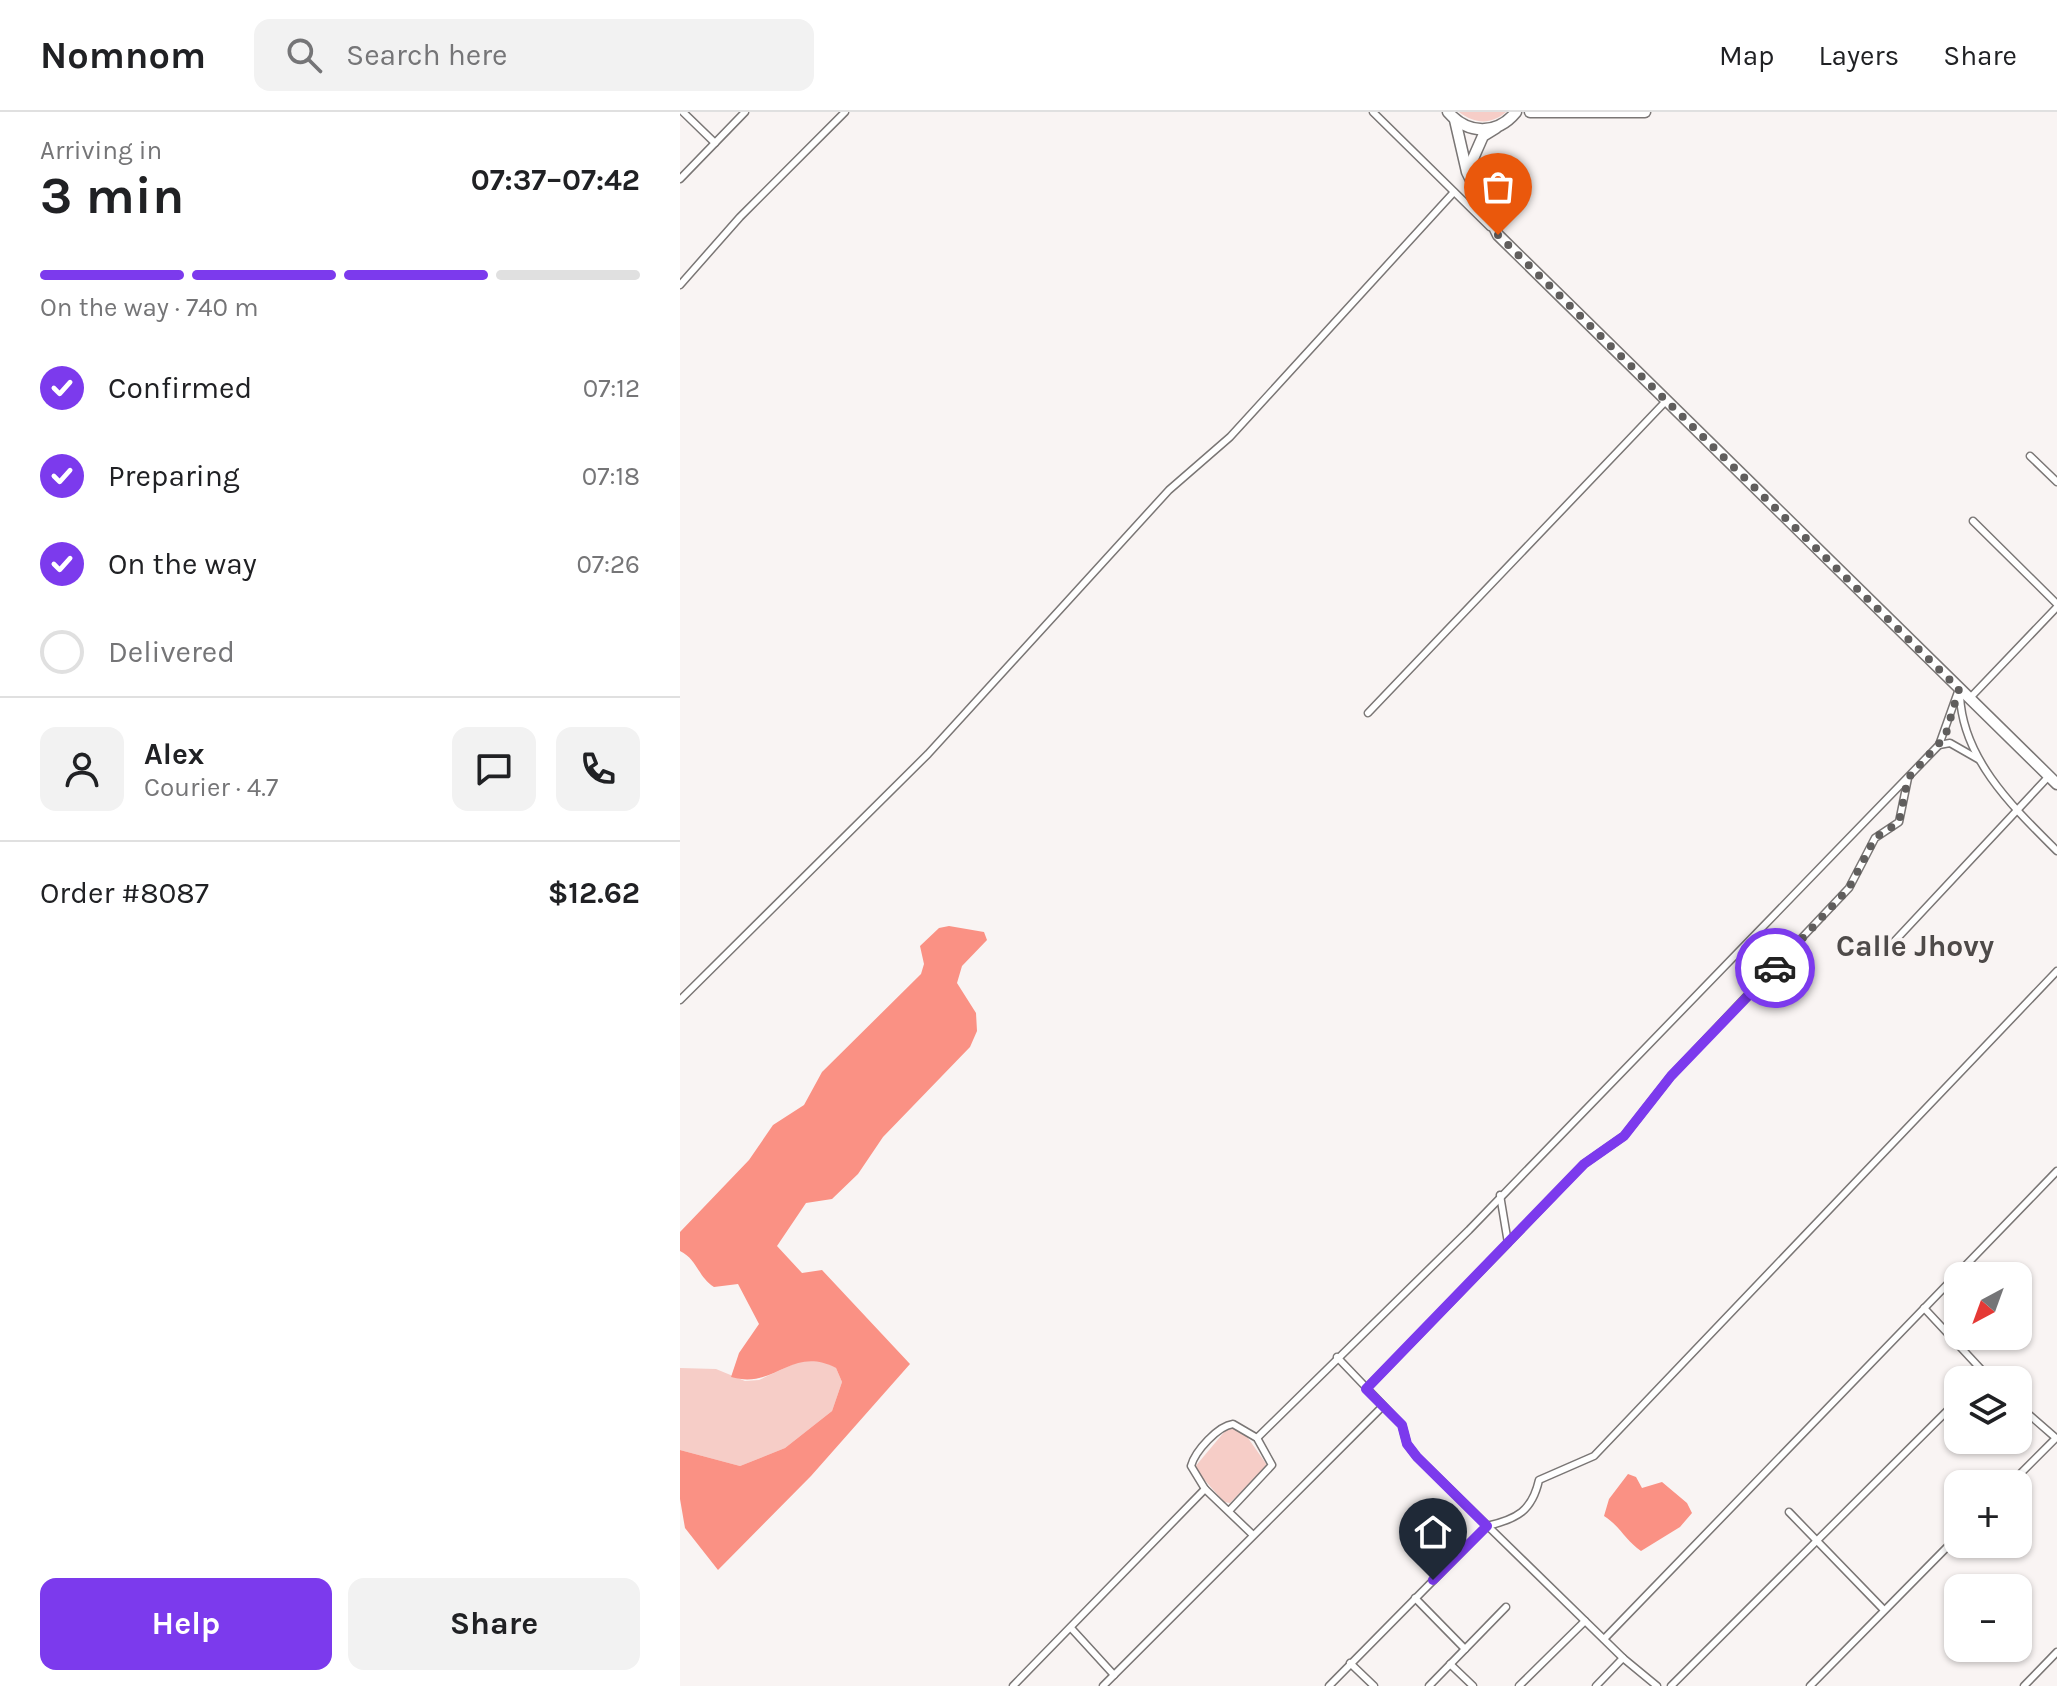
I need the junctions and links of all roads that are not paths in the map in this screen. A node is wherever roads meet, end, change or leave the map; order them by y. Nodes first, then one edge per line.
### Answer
1 (683, 112) edge
2 (745, 112) edge
3 (845, 112) edge
4 (1373, 112) edge
5 (1530, 112) edge
6 (1645, 112) edge
7 (1452, 116) edge
8 (1513, 116) edge
9 (1497, 127) junction
10 (715, 143) junction
11 (1467, 172) junction
12 (680, 179) edge
13 (1454, 192) junction
14 (1498, 235) junction
15 (680, 285) edge
16 (1666, 401) junction
17 (2030, 456) dead end
18 (2057, 482) edge
19 (1973, 521) dead end
20 (2057, 605) edge
21 (1959, 689) junction
22 (1969, 699) junction
23 (1368, 713) dead end
24 (1939, 745) junction
25 (1981, 761) junction
26 (1908, 778) junction
27 (2053, 780) edge
28 (2017, 812) junction
29 (2057, 851) edge
30 (1890, 946) dead end
31 (2057, 971) edge
32 (680, 1000) edge
33 (2057, 1171) edge
34 (1500, 1195) junction
35 (1508, 1243) junction
36 (1924, 1308) junction
37 (1337, 1357) junction
38 (1977, 1366) edge
39 (1366, 1389) junction
40 (1383, 1406) junction
41 (1944, 1414) edge
42 (2032, 1417) edge
43 (1257, 1438) junction
44 (2024, 1470) edge
45 (1205, 1489) junction
46 (1229, 1511) junction
47 (1789, 1512) dead end
48 (1487, 1526) junction
49 (1253, 1535) junction
50 (1817, 1540) junction
51 (1944, 1550) edge
52 (1415, 1598) junction
53 (1506, 1607) dead end
54 (1884, 1610) junction
55 (1585, 1621) junction
56 (1071, 1628) junction
57 (1604, 1639) junction
58 (1465, 1649) junction
59 (2057, 1652) edge
60 (1623, 1658) junction
61 (1350, 1663) junction
62 (1450, 1664) junction
63 (1114, 1675) junction
64 (1013, 1686) edge
65 (1103, 1686) edge
66 (1329, 1686) edge
67 (1374, 1686) edge
68 (1429, 1686) edge
69 (1473, 1686) edge
70 (1519, 1686) edge
71 (1596, 1686) edge
72 (1657, 1686) edge
73 (1671, 1686) edge
74 (1810, 1686) edge
75 (2024, 1686) edge

1 - 10 street
2 - 10 street
3 - 15 street
4 - 13 street
5 - 6 main road
5 - 8 main road
7 - 9 main road
7 - 11 main road
8 - 9 main road
9 - 11 main road
10 - 12 street
11 - 14 main road
13 - 14 street
13 - 32 street
14 - 16 main road
16 - 21 main road
16 - 23 street
17 - 18 street
19 - 20 street
20 - 22 street
21 - 22 main road
21 - 24 street
21 - 25 street
22 - 27 main road
24 - 25 street
24 - 26 street
25 - 28 street
26 - 34 street
26 - 35 street
27 - 28 street
28 - 29 street
28 - 30 street
31 - 48 street
33 - 36 street
34 - 35 street
34 - 37 street
35 - 39 street
36 - 38 street
36 - 57 street
37 - 39 street
37 - 43 street
39 - 40 street
40 - 48 street
40 - 49 street
41 - 50 street
42 - 44 street
43 - 45 street
43 - 46 street
45 - 46 street
45 - 56 street
46 - 49 street
47 - 50 street
48 - 52 street
48 - 55 street
49 - 63 street
50 - 54 street
50 - 73 street
51 - 54 street
52 - 58 street
52 - 61 street
53 - 58 street
54 - 74 street
55 - 57 street
55 - 70 street
56 - 63 street
56 - 64 street
57 - 60 street
58 - 62 street
59 - 75 street
60 - 71 street
60 - 72 street
61 - 66 street
61 - 67 street
62 - 68 street
62 - 69 street
63 - 65 street

